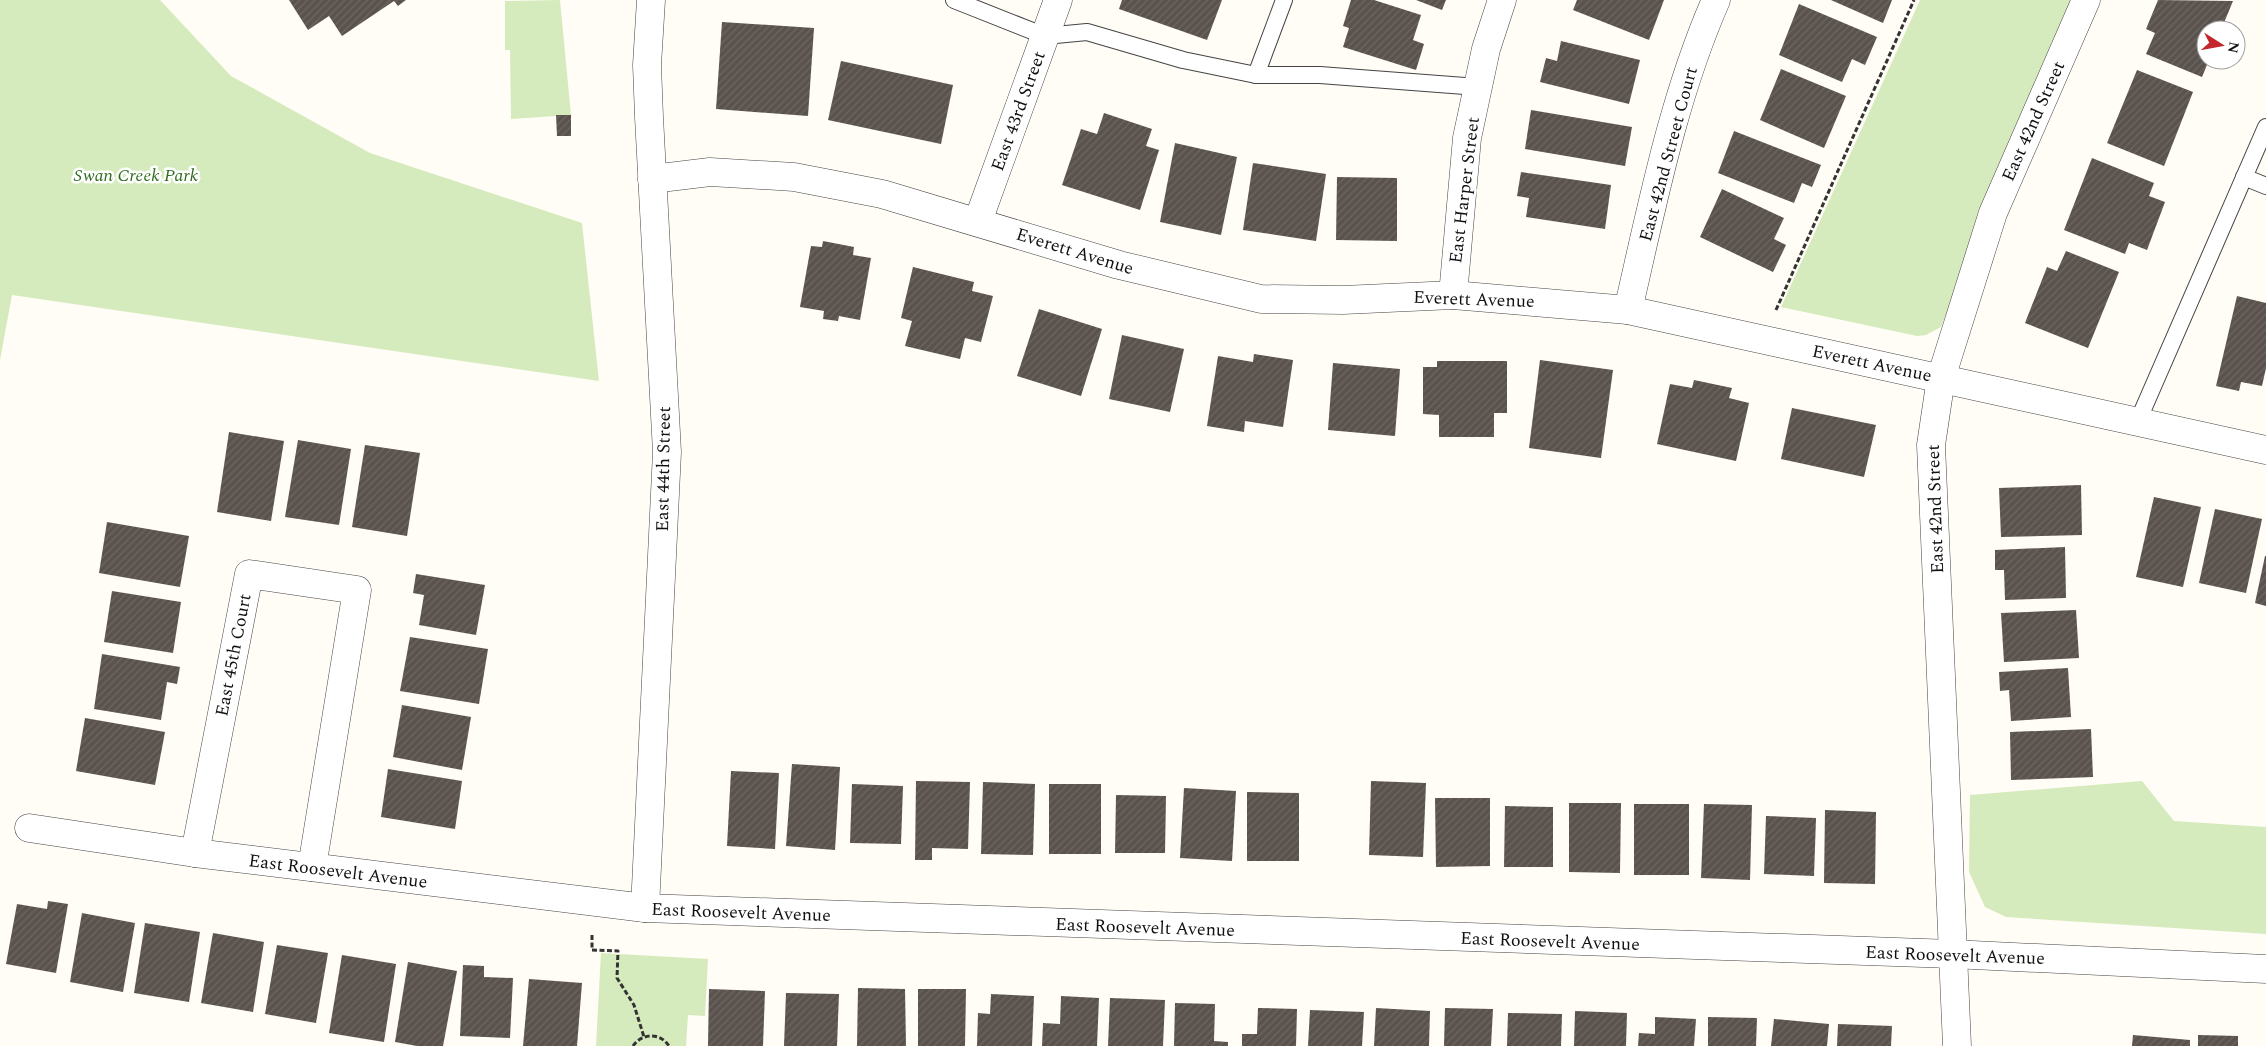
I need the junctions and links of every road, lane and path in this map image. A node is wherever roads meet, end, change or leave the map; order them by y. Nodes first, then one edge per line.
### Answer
1 (651, 0) edge
2 (954, 0) edge
3 (1058, 0) edge
4 (1284, 0) edge
5 (1502, 0) edge
6 (1716, 0) edge
7 (1914, 0) edge
8 (2086, 0) edge
9 (1045, 36) junction
10 (1256, 74) junction
11 (1478, 87) junction
12 (2266, 127) edge
13 (2244, 177) junction
14 (652, 179) junction
15 (2266, 186) edge
16 (978, 222) junction
17 (1453, 294) junction
18 (1628, 310) junction
19 (1763, 339) junction
20 (1941, 378) junction
21 (2138, 421) junction
22 (2266, 450) edge
23 (29, 828) dead end
24 (195, 853) junction
25 (312, 867) junction
26 (594, 902) junction
27 (644, 908) junction
28 (1952, 954) junction
29 (2266, 969) edge
30 (644, 1037) junction
31 (633, 1046) edge
32 (668, 1046) edge
33 (1957, 1046) edge

1 - 14 street, East 44th Street
2 - 9 lane
3 - 9 street, East 43rd Street
4 - 10 lane
5 - 11 street, East Harper Street
6 - 18 street, East 42nd Street Court
7 - 19 path
8 - 20 street, East 42nd Street
9 - 10 lane
9 - 16 street, East 43rd Street
10 - 11 lane
11 - 17 street, East Harper Street
12 - 13 lane
13 - 15 lane
13 - 21 lane
14 - 16 street, Everett Avenue
14 - 27 street, East 44th Street
16 - 17 street, Everett Avenue
17 - 18 street, Everett Avenue
18 - 19 street, Everett Avenue
19 - 20 street, Everett Avenue
20 - 21 street, Everett Avenue
20 - 28 street, East 42nd Street
21 - 22 street, Everett Avenue
23 - 24 street, East Roosevelt Avenue
24 - 25 street, East Roosevelt Avenue
24 - 25 street, East 45th Court
25 - 26 street, East Roosevelt Avenue
26 - 27 street, East Roosevelt Avenue
26 - 30 path
27 - 28 street, East Roosevelt Avenue
28 - 29 street, East Roosevelt Avenue
28 - 33 street, East 42nd Street
30 - 31 path
30 - 32 path

